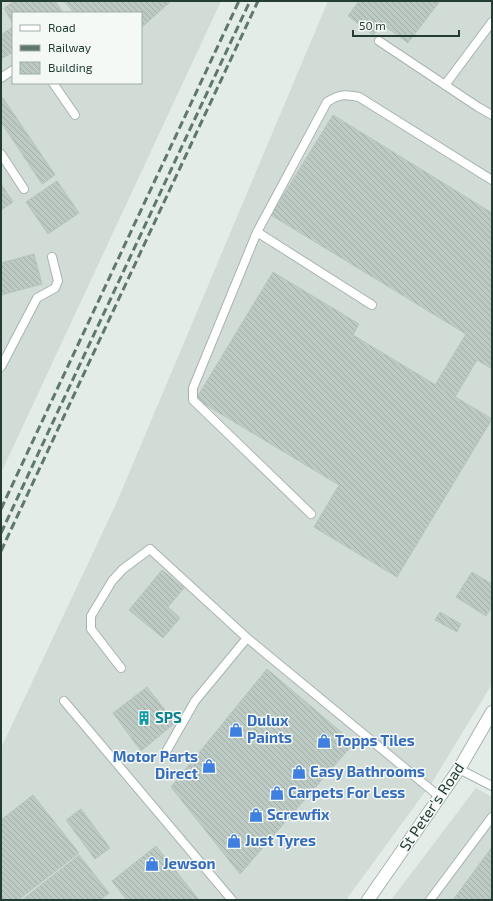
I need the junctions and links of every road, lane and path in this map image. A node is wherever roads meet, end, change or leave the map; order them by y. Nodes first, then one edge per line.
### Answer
1 (492, 22) edge
2 (379, 40) dead end
3 (12, 71) edge
4 (1, 78) edge
5 (54, 84) edge
6 (445, 85) junction
7 (75, 115) dead end
8 (492, 115) edge
9 (1, 154) edge
10 (492, 180) edge
11 (24, 189) dead end
12 (257, 232) junction
13 (52, 257) dead end
14 (372, 305) dead end
15 (1, 368) edge
16 (311, 514) dead end
17 (247, 638) junction
18 (121, 668) dead end
19 (64, 701) dead end
20 (492, 712) edge
21 (167, 750) dead end
22 (459, 769) junction
23 (492, 786) edge
24 (440, 797) junction
25 (492, 817) edge
26 (232, 900) edge
27 (368, 900) edge
28 (430, 900) edge

1 - 6 lane
2 - 6 lane
3 - 4 lane
5 - 7 lane
6 - 8 lane
9 - 11 lane
10 - 12 lane
12 - 14 lane
12 - 16 lane
13 - 15 lane
17 - 18 lane
17 - 21 lane
17 - 24 lane
19 - 26 lane
20 - 22 street, St Peter's Road
22 - 23 lane
22 - 24 street, St Peter's Road
24 - 27 street, St Peter's Road
25 - 28 lane

